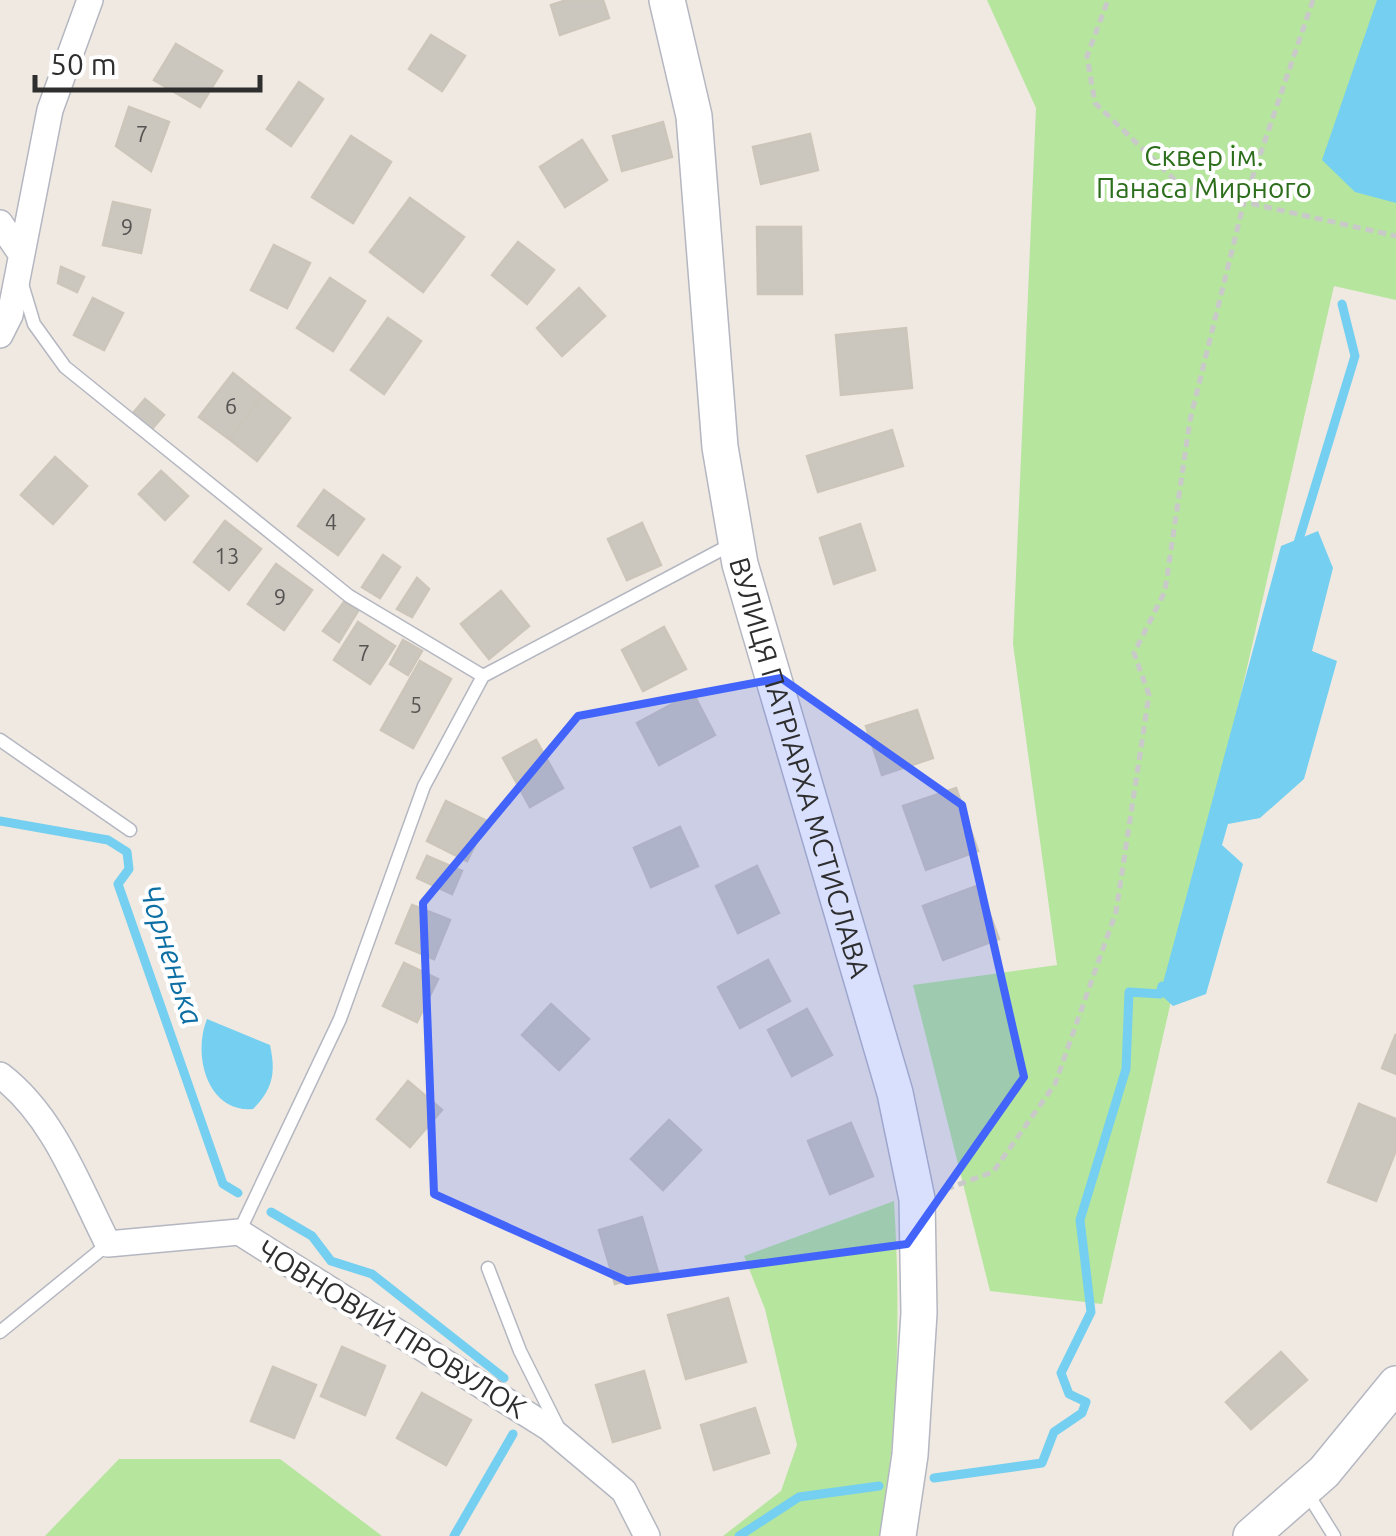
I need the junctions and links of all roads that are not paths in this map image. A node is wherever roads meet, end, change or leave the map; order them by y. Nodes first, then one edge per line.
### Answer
1 (90, 0) edge
2 (667, 0) edge
3 (0, 223) edge
4 (13, 258) edge
5 (0, 335) edge
6 (737, 542) junction
7 (483, 676) junction
8 (0, 740) edge
9 (130, 830) dead end
10 (0, 1076) edge
11 (239, 1232) junction
12 (108, 1244) junction
13 (488, 1268) dead end
14 (0, 1332) edge
15 (1396, 1384) edge
16 (570, 1446) junction
17 (1305, 1489) junction
18 (647, 1536) edge
19 (898, 1536) edge
20 (1251, 1536) edge
21 (1334, 1536) edge

1 - 4 street
2 - 6 main road, ВУЛИЦЯ ПАТРІАРХА МСТИСЛАВА
3 - 4 street
4 - 5 street
4 - 7 lane
6 - 7 lane
6 - 19 main road, ВУЛИЦЯ ПАТРІАРХА МСТИСЛАВА
7 - 11 lane
8 - 9 lane
10 - 12 street
11 - 12 street, ЧОВНОВИЙ ПРОВУЛОК
11 - 16 street, ЧОВНОВИЙ ПРОВУЛОК
12 - 14 lane
13 - 16 lane
15 - 17 main road
16 - 18 street, ЧОВНОВИЙ ПРОВУЛОК
17 - 20 main road
17 - 21 lane

